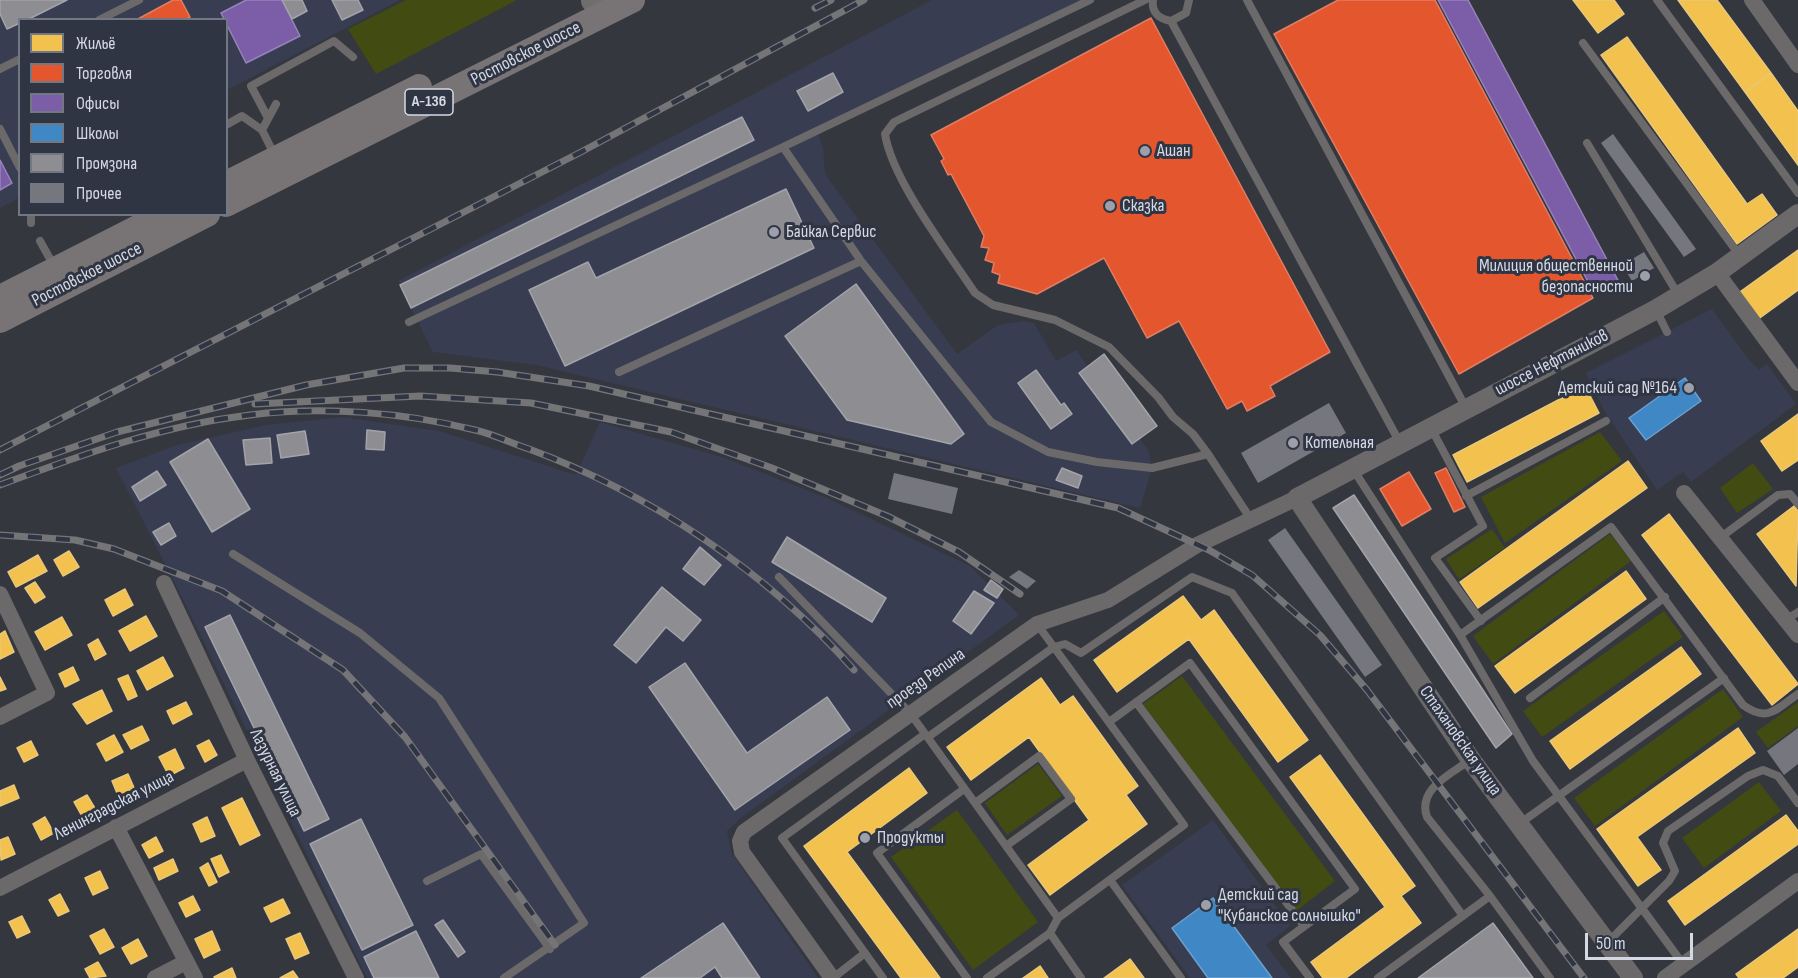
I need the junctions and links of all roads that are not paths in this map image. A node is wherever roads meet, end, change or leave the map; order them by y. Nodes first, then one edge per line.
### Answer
1 (139, 0) edge
2 (593, 0) edge
3 (632, 0) edge
4 (1090, 0) edge
5 (1145, 0) edge
6 (1153, 0) edge
7 (1189, 0) edge
8 (1247, 0) edge
9 (1657, 0) edge
10 (1752, 0) edge
11 (103, 18) edge
12 (1171, 21) junction
13 (1583, 43) dead end
14 (353, 57) dead end
15 (18, 60) edge
16 (1798, 65) edge
17 (0, 69) edge
18 (276, 104) dead end
19 (268, 118) junction
20 (228, 124) edge
21 (0, 129) edge
22 (262, 130) junction
23 (1587, 142) dead end
24 (783, 147) junction
25 (276, 159) junction
26 (18, 164) edge
27 (228, 183) edge
28 (1798, 193) edge
29 (228, 203) edge
30 (1798, 214) edge
31 (162, 216) edge
32 (202, 216) edge
33 (40, 241) dead end
34 (1741, 256) junction
35 (861, 261) junction
36 (1717, 273) junction
37 (60, 279) junction
38 (1679, 296) junction
39 (0, 298) edge
40 (1655, 310) junction
41 (0, 320) edge
42 (409, 322) dead end
43 (1668, 332) dead end
44 (619, 372) dead end
45 (1798, 383) edge
46 (1466, 408) junction
47 (1606, 421) dead end
48 (1430, 427) junction
49 (1400, 443) junction
50 (1208, 454) junction
51 (1352, 468) junction
52 (1684, 493) dead end
53 (1466, 496) junction
54 (1297, 498) junction
55 (1798, 504) edge
56 (1250, 518) junction
57 (1720, 537) junction
58 (233, 554) dead end
59 (779, 577) dead end
60 (164, 583) dead end
61 (0, 594) edge
62 (1665, 597) junction
63 (1792, 616) edge
64 (1481, 621) junction
65 (1037, 624) junction
66 (1798, 634) edge
67 (1460, 635) junction
68 (1054, 647) junction
69 (1724, 678) junction
70 (1798, 694) edge
71 (1530, 698) dead end
72 (1136, 702) junction
73 (910, 713) junction
74 (0, 717) edge
75 (1108, 722) junction
76 (926, 736) junction
77 (247, 760) junction
78 (1471, 760) junction
79 (964, 789) junction
80 (1558, 796) junction
81 (975, 802) junction
82 (1798, 803) edge
83 (1518, 824) junction
84 (116, 827) junction
85 (1006, 846) junction
86 (1110, 880) junction
87 (427, 881) dead end
88 (1798, 881) edge
89 (0, 888) edge
90 (1490, 896) junction
91 (1642, 909) junction
92 (1463, 916) junction
93 (1058, 918) junction
94 (1304, 926) junction
95 (1050, 933) junction
96 (1607, 943) junction
97 (550, 949) junction
98 (865, 953) junction
99 (186, 962) junction
100 (1683, 964) junction
101 (155, 978) edge
102 (195, 978) edge
103 (356, 978) edge
104 (504, 978) edge
105 (833, 978) edge
106 (883, 978) edge
107 (967, 978) edge
108 (987, 978) edge
109 (1081, 978) edge
110 (1181, 978) edge
111 (1310, 978) edge
112 (1378, 978) edge
113 (1550, 978) edge
114 (1633, 978) edge
115 (1665, 978) edge

1 - 11 lane
2 - 25 main road, Ростовское шоссе / А-136
3 - 29 main road, Ростовское шоссе / А-136
4 - 24 lane
5 - 50 lane
6 - 12 lane
7 - 12 lane
8 - 46 lane
9 - 28 lane
10 - 16 street
12 - 49 lane
13 - 34 lane
14 - 19 lane
15 - 17 lane
18 - 19 lane
19 - 22 lane
20 - 22 lane
21 - 26 lane
22 - 25 lane
23 - 38 lane
24 - 35 lane
24 - 42 lane
25 - 27 main road, Ростовское шоссе / А-136
30 - 34 street, шоссе Нефтяников
31 - 37 main road, Ростовское шоссе
32 - 37 main road, Ростовское шоссе
33 - 37 lane
34 - 36 street, шоссе Нефтяников
35 - 44 lane
35 - 50 lane
36 - 38 street, шоссе Нефтяников
36 - 45 street
37 - 39 main road, Ростовское шоссе
37 - 41 main road, Ростовское шоссе
38 - 40 street, шоссе Нефтяников
40 - 43 lane
40 - 46 street, шоссе Нефтяников
46 - 48 street, шоссе Нефтяников
47 - 53 lane
48 - 49 street, шоссе Нефтяников
48 - 53 lane
49 - 51 street, шоссе Нефтяников
50 - 56 lane
51 - 54 street, шоссе Нефтяников
51 - 67 lane
52 - 57 street
53 - 64 lane
54 - 56 street, проезд Репина
54 - 78 street, Стахановская улица
55 - 57 lane
56 - 65 street, проезд Репина
57 - 63 street
58 - 97 lane
59 - 73 lane
60 - 77 street, Лазурная улица
61 - 74 street
62 - 64 lane
62 - 69 lane
62 - 71 lane
63 - 66 street
64 - 67 lane
65 - 68 lane
65 - 73 street, проезд Репина
67 - 80 lane
68 - 75 lane
68 - 76 lane
68 - 92 lane
69 - 70 lane
69 - 80 lane
72 - 75 lane
72 - 94 lane
72 - 94 lane
73 - 76 lane
73 - 105 street, проезд Репина
75 - 86 lane
76 - 79 lane
76 - 98 lane
77 - 84 street, Ленинградская улица
77 - 103 street, Лазурная улица
78 - 83 street, Стахановская улица
78 - 90 lane
79 - 81 lane
79 - 107 lane
80 - 83 lane
80 - 91 lane
81 - 85 lane
81 - 85 lane
82 - 91 lane
83 - 96 street, Стахановская улица
84 - 89 street, Ленинградская улица
84 - 99 street
85 - 93 lane
86 - 93 lane
86 - 110 lane
87 - 97 lane
88 - 100 street
90 - 92 lane
90 - 113 lane
91 - 96 lane
91 - 100 lane
92 - 112 lane
93 - 95 lane
94 - 111 lane
95 - 108 lane
95 - 109 lane
96 - 114 street, Стахановская улица
97 - 104 lane
98 - 105 lane
98 - 106 lane
99 - 101 street
99 - 102 street
100 - 115 street

